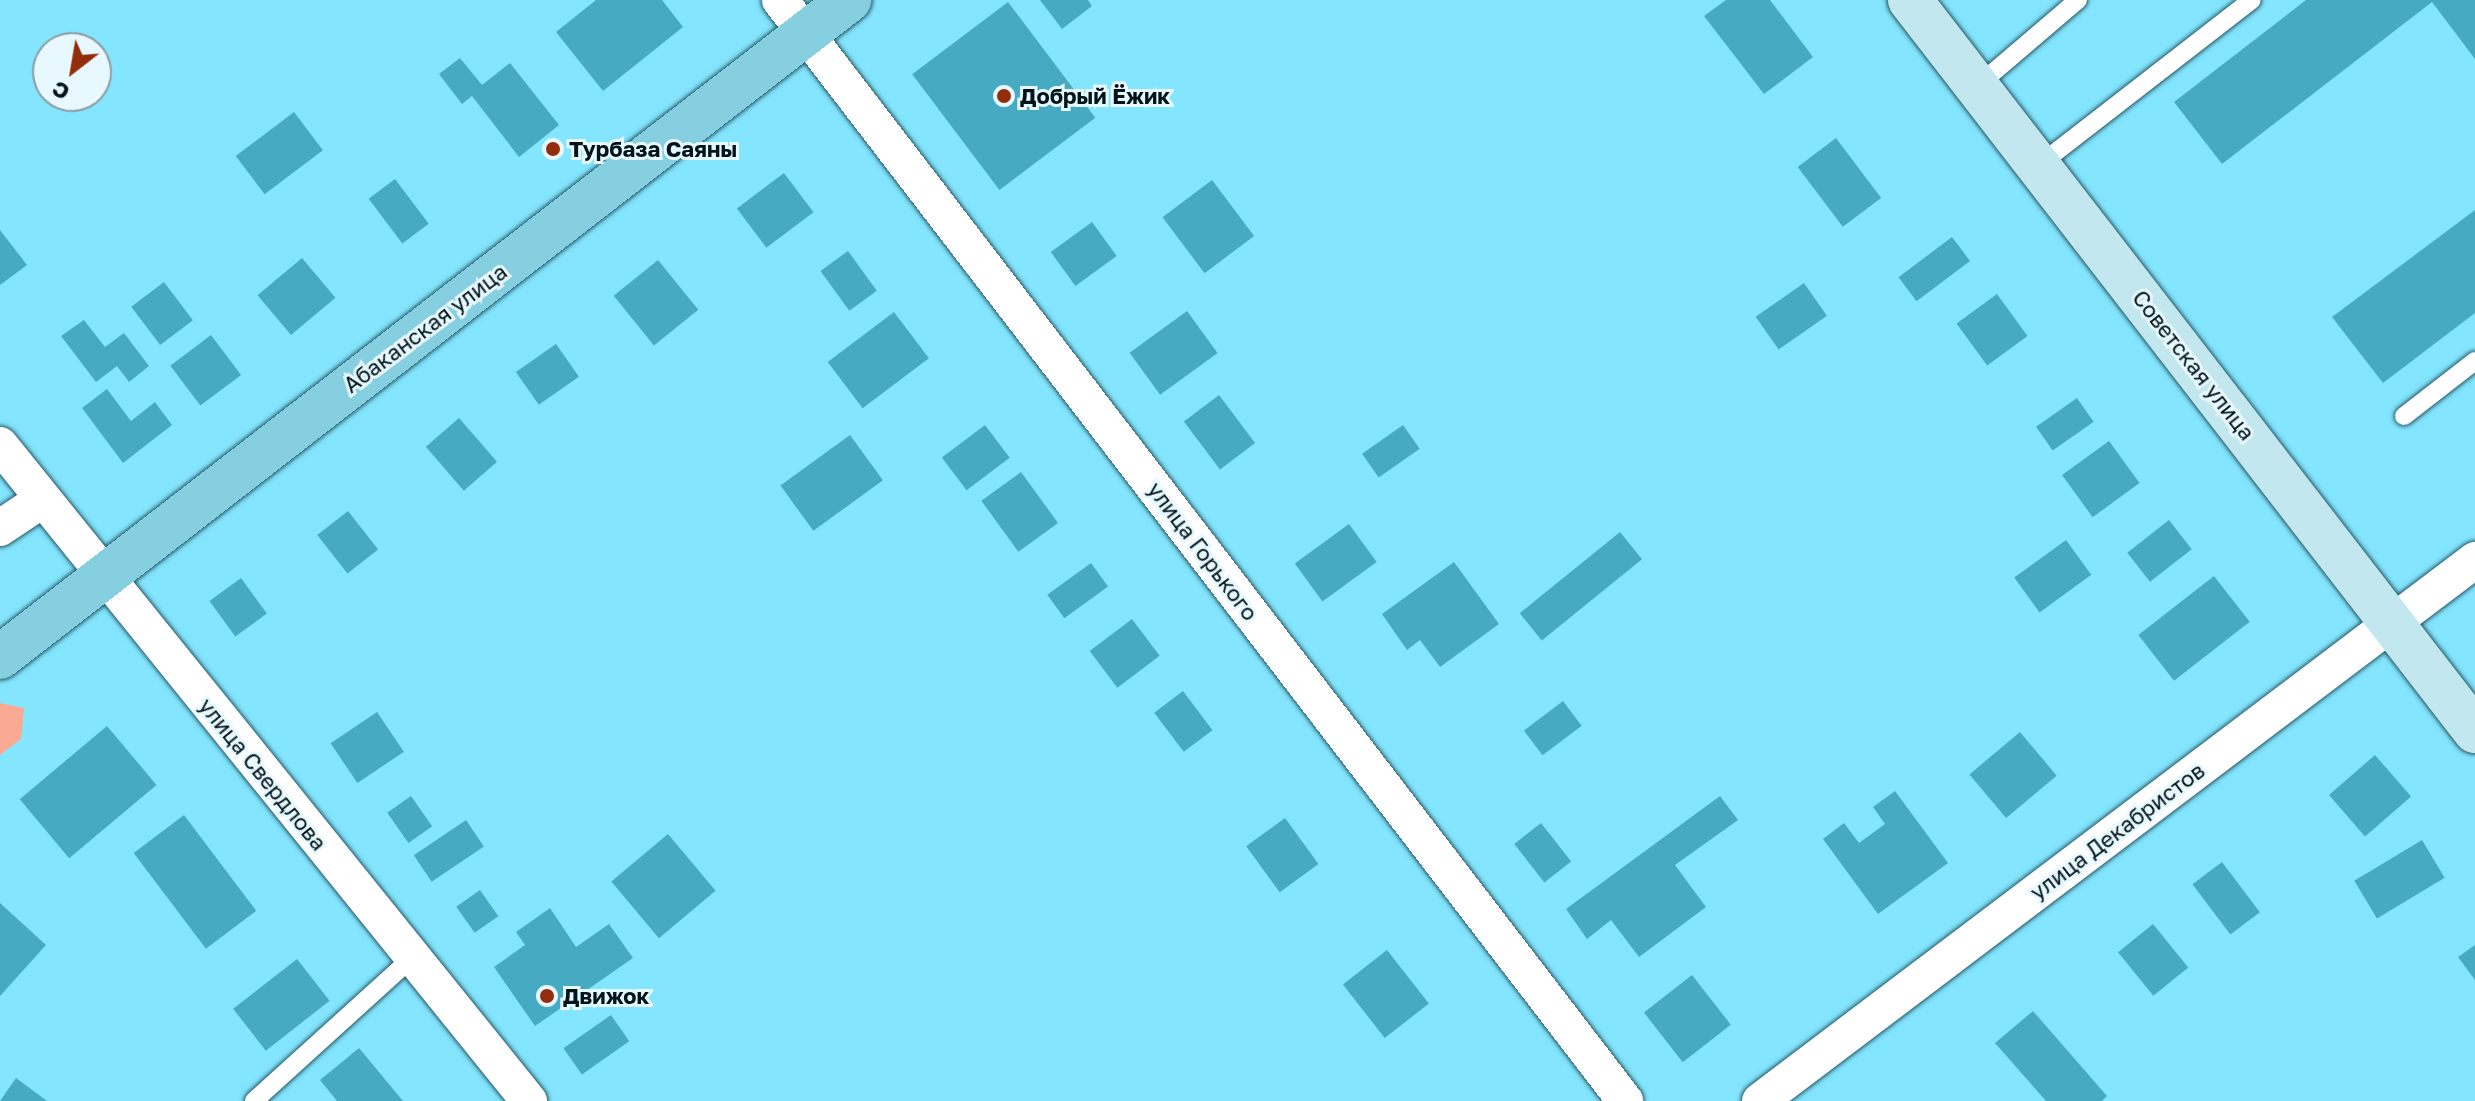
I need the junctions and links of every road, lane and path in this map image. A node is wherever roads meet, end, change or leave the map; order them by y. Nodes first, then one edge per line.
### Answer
1 (849, 0) edge
2 (1910, 0) edge
3 (2078, 0) edge
4 (2252, 0) edge
5 (793, 17) edge
6 (1974, 89) junction
7 (2039, 165) junction
8 (2475, 361) edge
9 (2404, 416) dead end
10 (0, 445) edge
11 (42, 500) junction
12 (0, 528) edge
13 (2475, 560) edge
14 (101, 576) junction
15 (2394, 622) junction
16 (0, 657) edge
17 (2475, 731) edge
18 (413, 957) junction
19 (254, 1101) edge
20 (529, 1101) edge
21 (1625, 1101) edge
22 (1760, 1101) edge

1 - 5 main road, Абаканская улица
2 - 6 street, Советская улица
3 - 6 lane
4 - 7 lane
5 - 14 main road, Абаканская улица
5 - 21 street, улица Горького
6 - 7 street, Советская улица
7 - 15 street, Советская улица
8 - 9 lane
10 - 11 street, улица Свердлова
11 - 12 street
11 - 14 street, улица Свердлова
13 - 15 street, улица Декабристов
14 - 16 main road, Абаканская улица
14 - 18 street, улица Свердлова
15 - 17 street, Советская улица
15 - 22 street, улица Декабристов
18 - 19 lane
18 - 20 street, улица Свердлова

